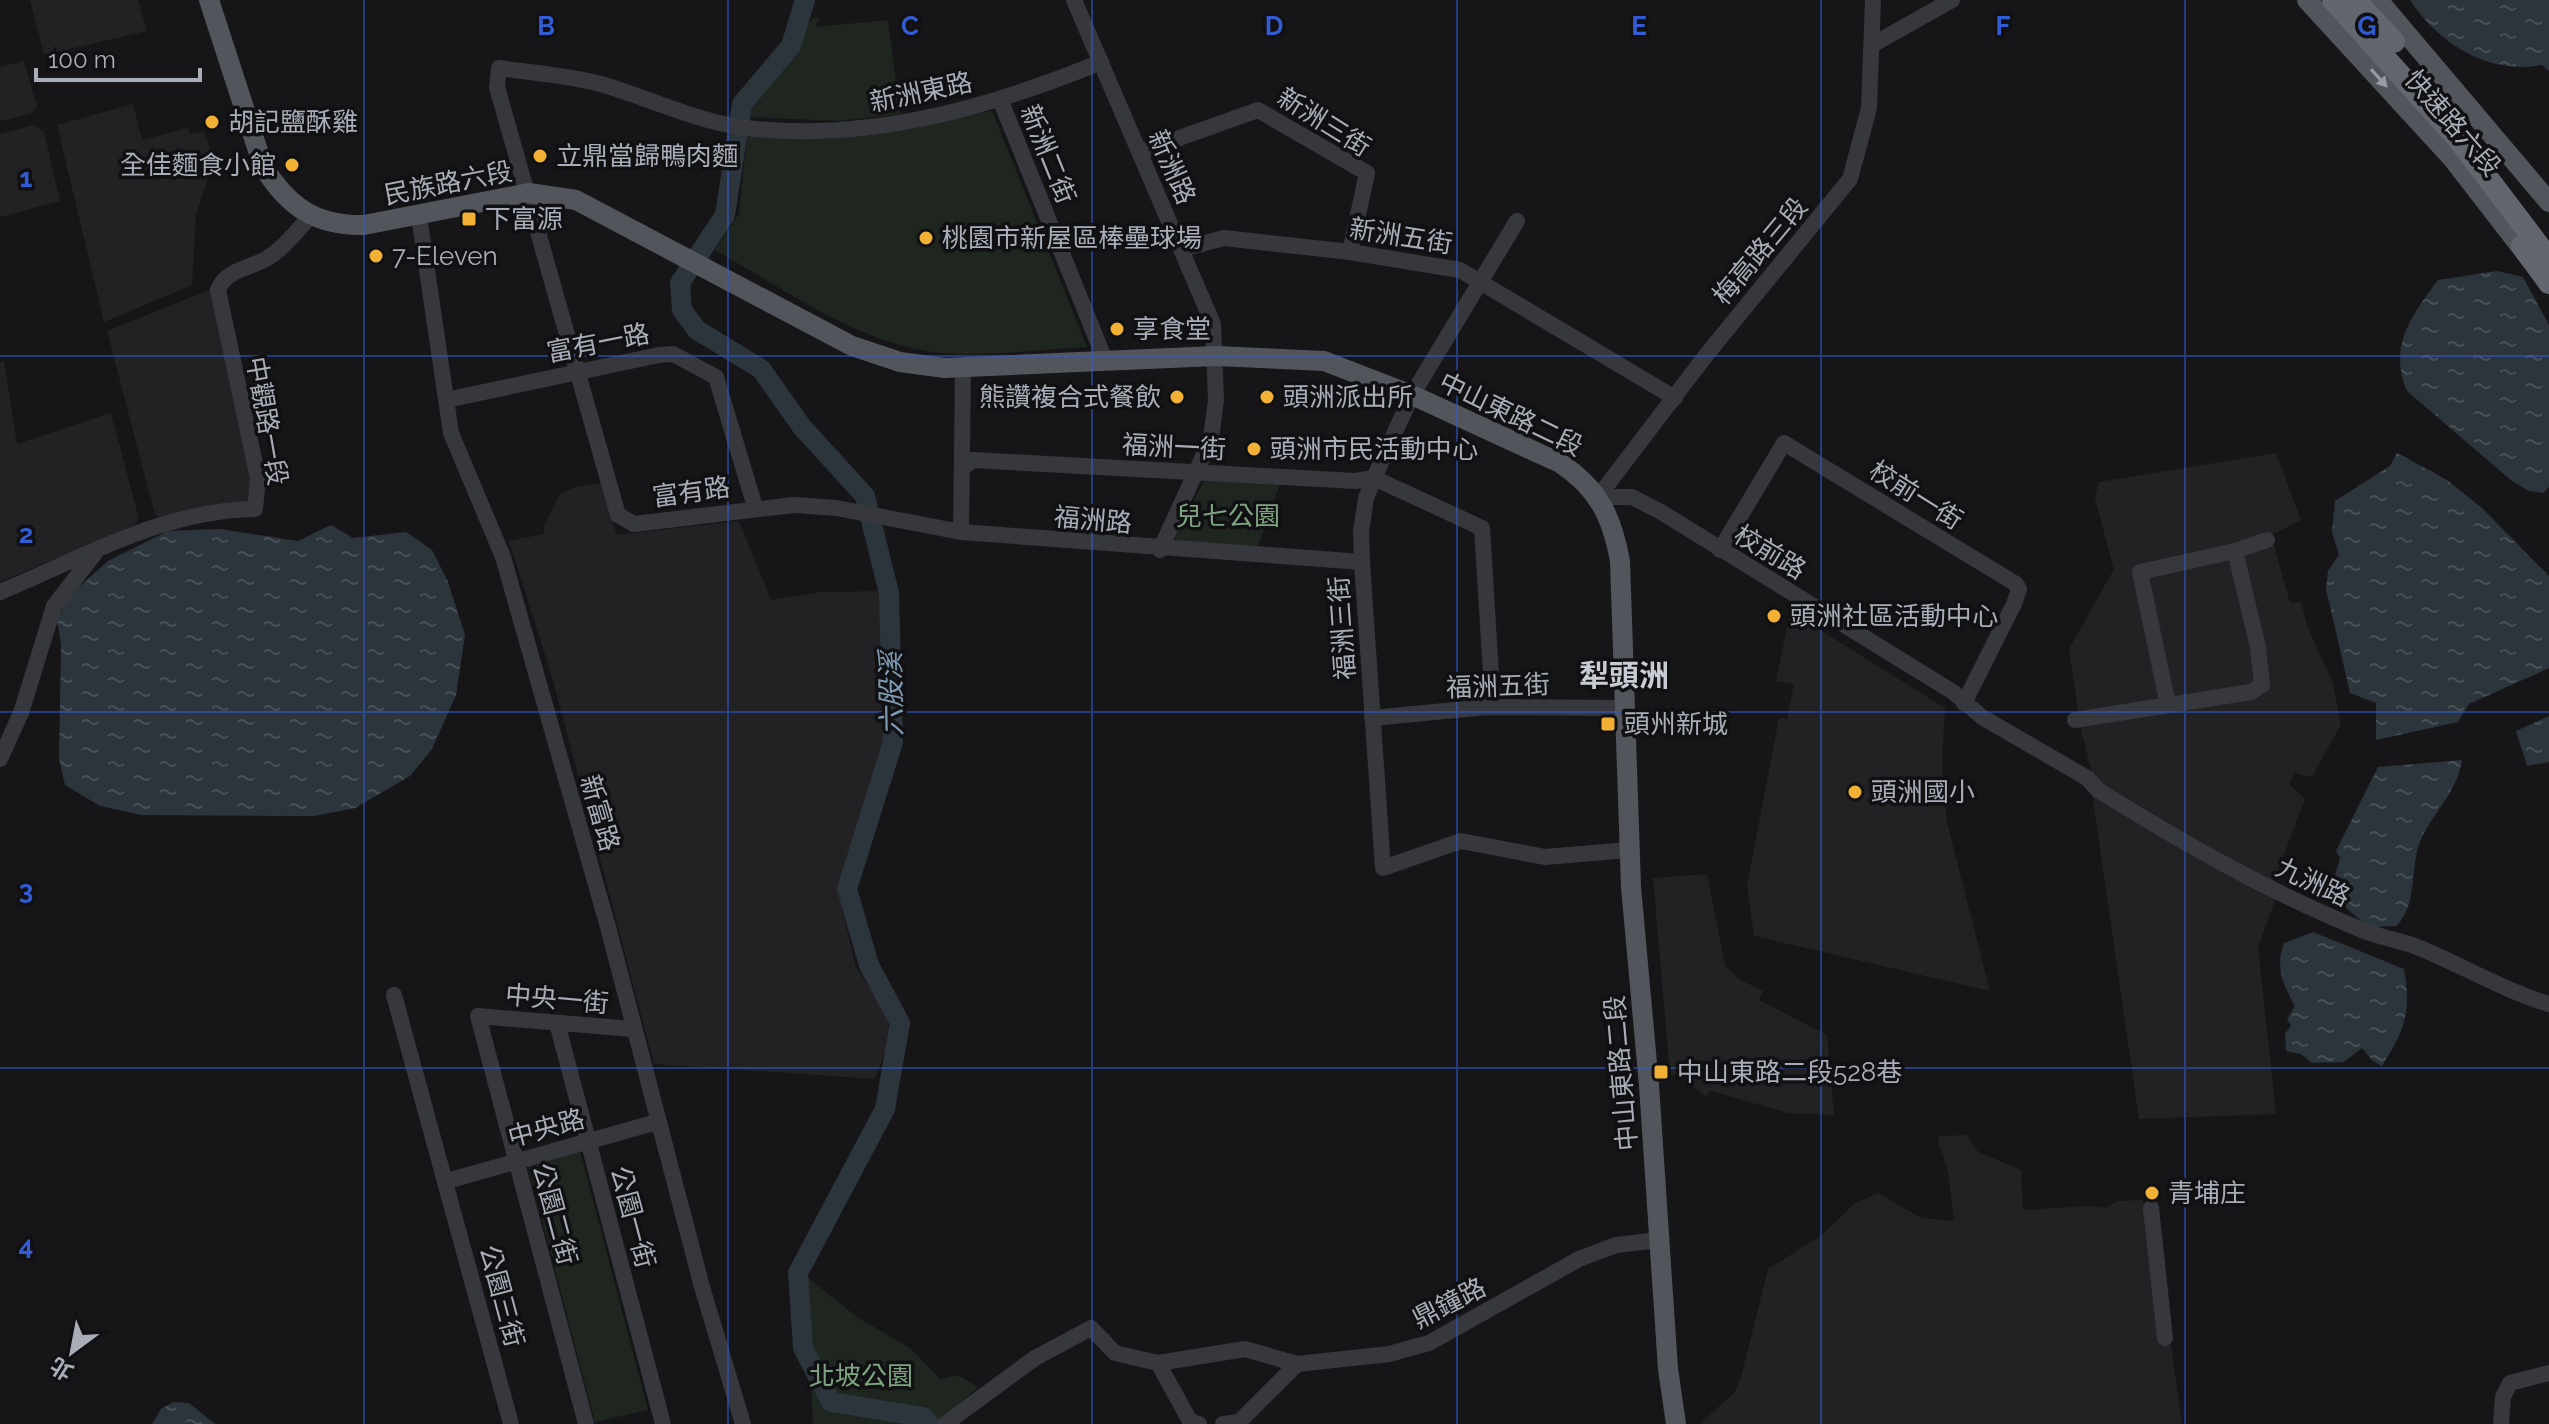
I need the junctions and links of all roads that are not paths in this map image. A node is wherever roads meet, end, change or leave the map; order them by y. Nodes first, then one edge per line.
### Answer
1 (209, 0) edge
2 (1074, 0) edge
3 (1873, 0) edge
4 (1952, 0) edge
5 (2307, 0) edge
6 (2333, 0) edge
7 (2355, 0) edge
8 (2378, 0) edge
9 (1872, 45) junction
10 (1101, 62) junction
11 (499, 68) joint
12 (1000, 99) junction
13 (1140, 152) junction
14 (529, 193) junction
15 (2549, 202) edge
16 (311, 216) junction
17 (419, 216) junction
18 (1517, 221) dead end
19 (2549, 236) edge
20 (2522, 246) junction
21 (1182, 249) junction
22 (1350, 252) junction
23 (2549, 259) edge
24 (1481, 282) junction
25 (2549, 283) edge
26 (2549, 290) edge
27 (852, 346) joint
28 (1216, 356) junction
29 (1105, 360) junction
30 (963, 367) junction
31 (579, 370) junction
32 (1412, 395) junction
33 (1675, 398) junction
34 (446, 400) junction
35 (963, 468) junction
36 (1196, 473) junction
37 (1374, 478) junction
38 (1598, 497) junction
39 (755, 507) junction
40 (961, 532) junction
41 (2267, 540) dead end
42 (1160, 550) junction
43 (1720, 550) junction
44 (2235, 551) junction
45 (96, 552) junction
46 (1362, 562) junction
47 (0, 592) edge
48 (1964, 703) junction
49 (2168, 705) junction
50 (1493, 707) junction
51 (1626, 708) junction
52 (1372, 718) junction
53 (2075, 720) dead end
54 (0, 759) edge
55 (2073, 771) joint
56 (1629, 850) junction
57 (394, 995) dead end
58 (2549, 1004) edge
59 (478, 1016) joint
60 (557, 1023) junction
61 (632, 1029) junction
62 (657, 1122) junction
63 (588, 1142) junction
64 (516, 1160) junction
65 (447, 1181) junction
66 (2151, 1208) dead end
67 (1659, 1240) junction
68 (2165, 1338) dead end
69 (1158, 1363) junction
70 (1297, 1364) junction
71 (2549, 1373) edge
72 (952, 1421) edge
73 (511, 1424) edge
74 (586, 1424) edge
75 (663, 1424) edge
76 (743, 1424) edge
77 (1199, 1424) edge
78 (1223, 1424) edge
79 (1676, 1424) edge
80 (2501, 1424) edge

1 - 16 main road, 民族路六段
2 - 10 street, 新洲路
3 - 9 street, 梅高路三段
4 - 9 street
5 -> 20 main road, 快速路六段
6 - 23 highway
7 - 19 highway
8 - 15 main road, 快速路六段
9 - 33 street, 梅高路三段
10 - 12 street, 新洲東路
10 - 13 street, 新洲路
11 - 12 street, 新洲東路
11 - 14 street, 富有路
12 - 29 street, 新洲二街
13 - 21 street, 新洲路
13 - 22 street, 新洲三街
14 - 17 main road, 民族路六段
14 - 27 main road, 民族路六段
14 - 31 street, 富有路
16 - 17 main road, 民族路六段
16 - 45 street, 中觀路一段
17 - 34 street, 新富路
18 - 24 street, 福洲三街
20 - 25 highway
20 - 26 main road, 快速路六段
21 - 22 street, 新洲五街
21 - 28 street, 新洲路
22 - 24 street, 新洲五街
24 - 32 street, 福洲三街
24 - 33 street, 新洲五街
27 - 30 main road, 中山東路二段
28 - 29 main road, 中山東路二段
28 - 32 main road, 中山東路二段
28 - 36 street, 福洲路
29 - 30 main road, 中山東路二段
30 - 35 street
31 - 34 street, 富有一路
31 - 39 street, 富有一路
31 - 39 street, 富有路
32 - 37 street, 福洲三街
32 - 38 main road, 中山東路二段
33 - 38 street, 梅高路三段
34 - 61 street, 新富路
35 - 36 street, 福洲一街
35 - 40 street
36 - 37 street, 福洲一街
36 - 42 street, 福洲路
37 - 46 street, 福洲三街
37 - 50 street, 福洲一街
38 - 43 street, 校前路
38 - 51 main road, 中山東路二段
39 - 40 street, 富有路
40 - 42 street, 福洲路
41 - 44 street
42 - 46 street
43 - 48 street, 校前路
43 - 48 street, 校前一街
44 - 49 street
44 - 49 street
45 - 47 street, 中觀路一段
45 - 54 street
46 - 52 street, 福洲三街
48 - 55 street, 校前路
49 - 53 street
50 - 51 street, 福洲五街
50 - 52 street, 福洲五街
51 - 56 main road, 中山東路二段
52 - 56 street, 福洲三街
55 - 58 street, 九洲路
56 - 67 main road, 中山東路二段
57 - 65 street, 公園三街
59 - 60 street, 中央一街
59 - 64 street, 公園二街
60 - 61 street, 中央一街
60 - 63 street, 公園一街
61 - 62 street, 新富路
62 - 63 street, 中央路
62 - 76 street, 新富路
63 - 64 street, 中央路
63 - 75 street, 公園一街
64 - 65 street, 中央路
64 - 74 street, 公園二街
65 - 73 street, 公園三街
66 - 68 street
67 - 70 street, 鼎鐘路
67 - 79 main road, 中山東路二段
69 - 70 street
69 - 72 street
69 - 77 street
70 - 78 street
71 - 80 street

